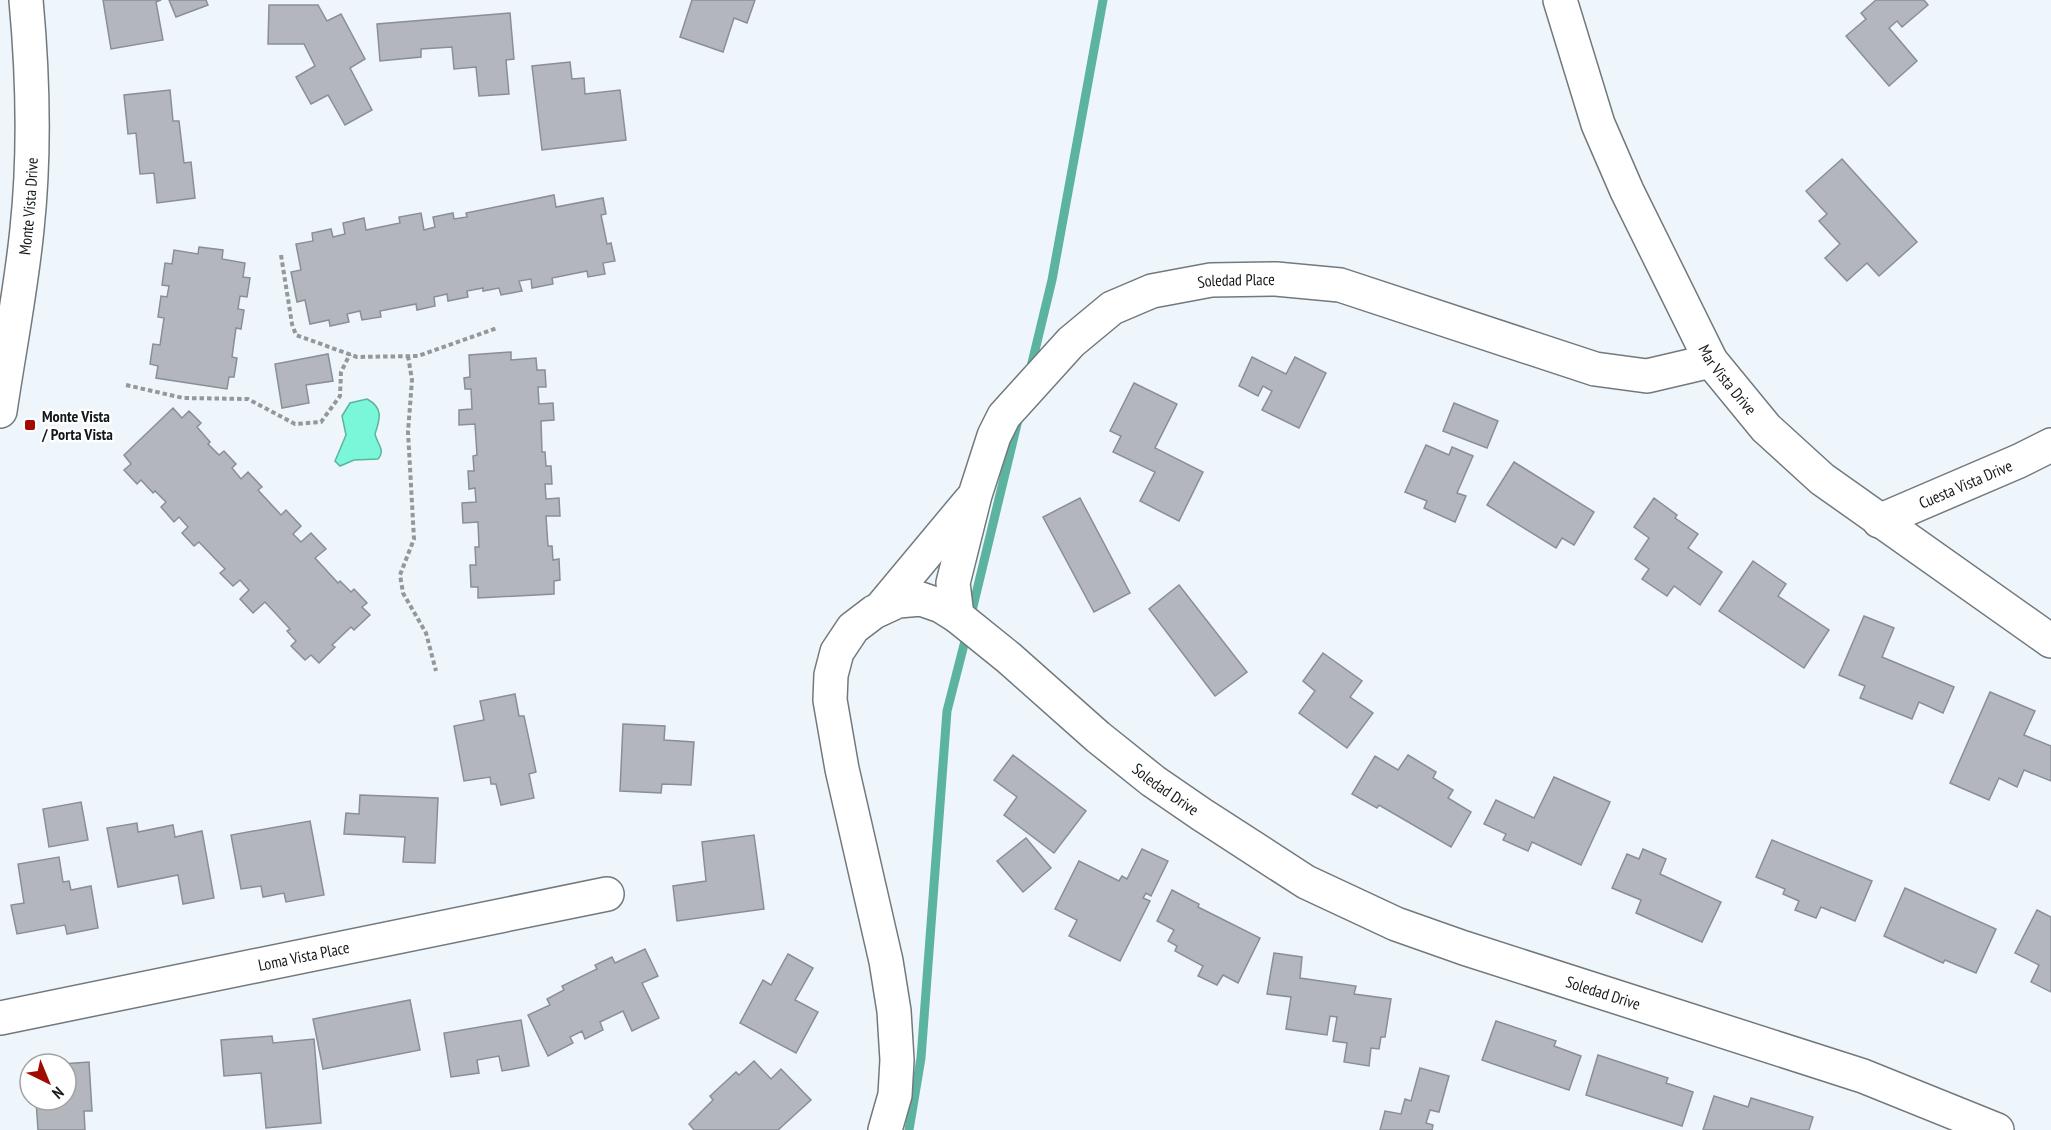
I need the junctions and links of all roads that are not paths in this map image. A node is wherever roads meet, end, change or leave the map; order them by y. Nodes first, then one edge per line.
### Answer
1 (26, 0) edge
2 (1560, 0) edge
3 (1711, 361) junction
4 (0, 411) edge
5 (2051, 445) edge
6 (975, 495) junction
7 (1879, 521) junction
8 (880, 609) junction
9 (957, 616) junction
10 (2051, 641) edge
11 (607, 894) dead end
12 (0, 1018) edge
13 (885, 1130) edge
14 (1997, 1130) edge

1 - 4 street, Monte Vista Drive
2 - 3 street, Mar Vista Drive
3 - 6 street, Soledad Place
3 - 7 street, Mar Vista Drive
5 - 7 street, Cuesta Vista Drive
6 - 8 street
6 - 9 street, Soledad Place
7 - 10 street, Mar Vista Drive
8 - 9 street, Soledad Drive
8 - 13 street, Soledad Drive
9 - 14 street, Soledad Drive
11 - 12 street, Loma Vista Place

